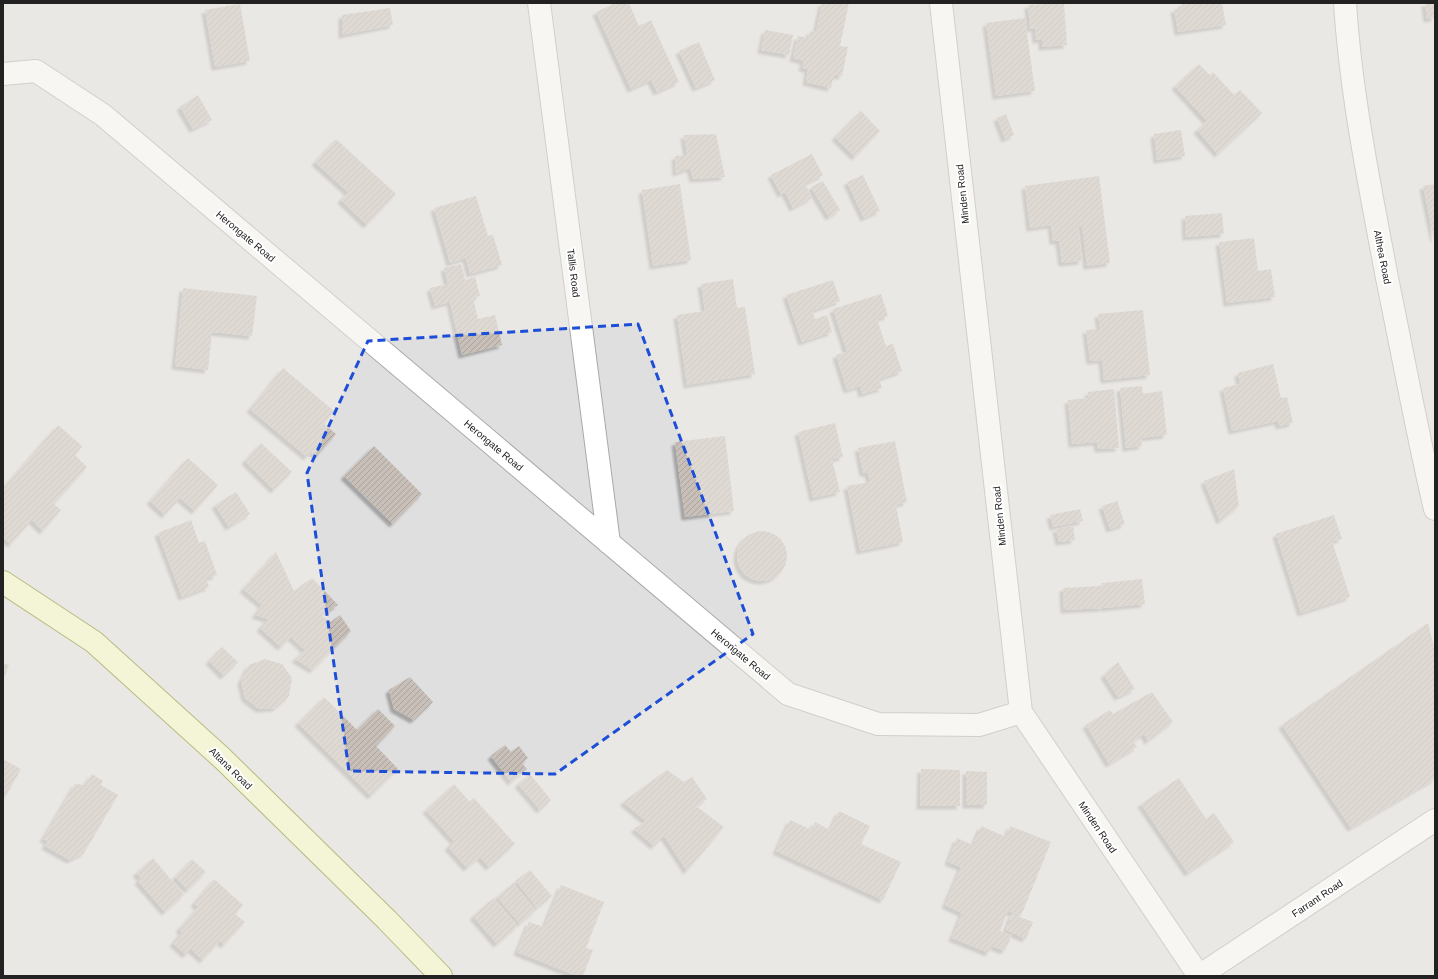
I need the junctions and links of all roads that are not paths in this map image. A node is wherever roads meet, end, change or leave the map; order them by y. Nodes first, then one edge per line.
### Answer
1 (539, 3) edge
2 (941, 3) edge
3 (1345, 3) edge
4 (3, 74) edge
5 (1435, 509) edge
6 (609, 543) junction
7 (3, 582) edge
8 (1021, 712) junction
9 (1435, 820) edge
10 (441, 976) edge
11 (1199, 976) edge

1 - 6 street, Tallis Road
2 - 8 street, Minden Road
3 - 5 street, Althea Road
4 - 6 street, Herongate Road
6 - 8 street, Herongate Road
7 - 10 main road, Altana Road
8 - 11 street, Minden Road
9 - 11 street, Farrant Road

